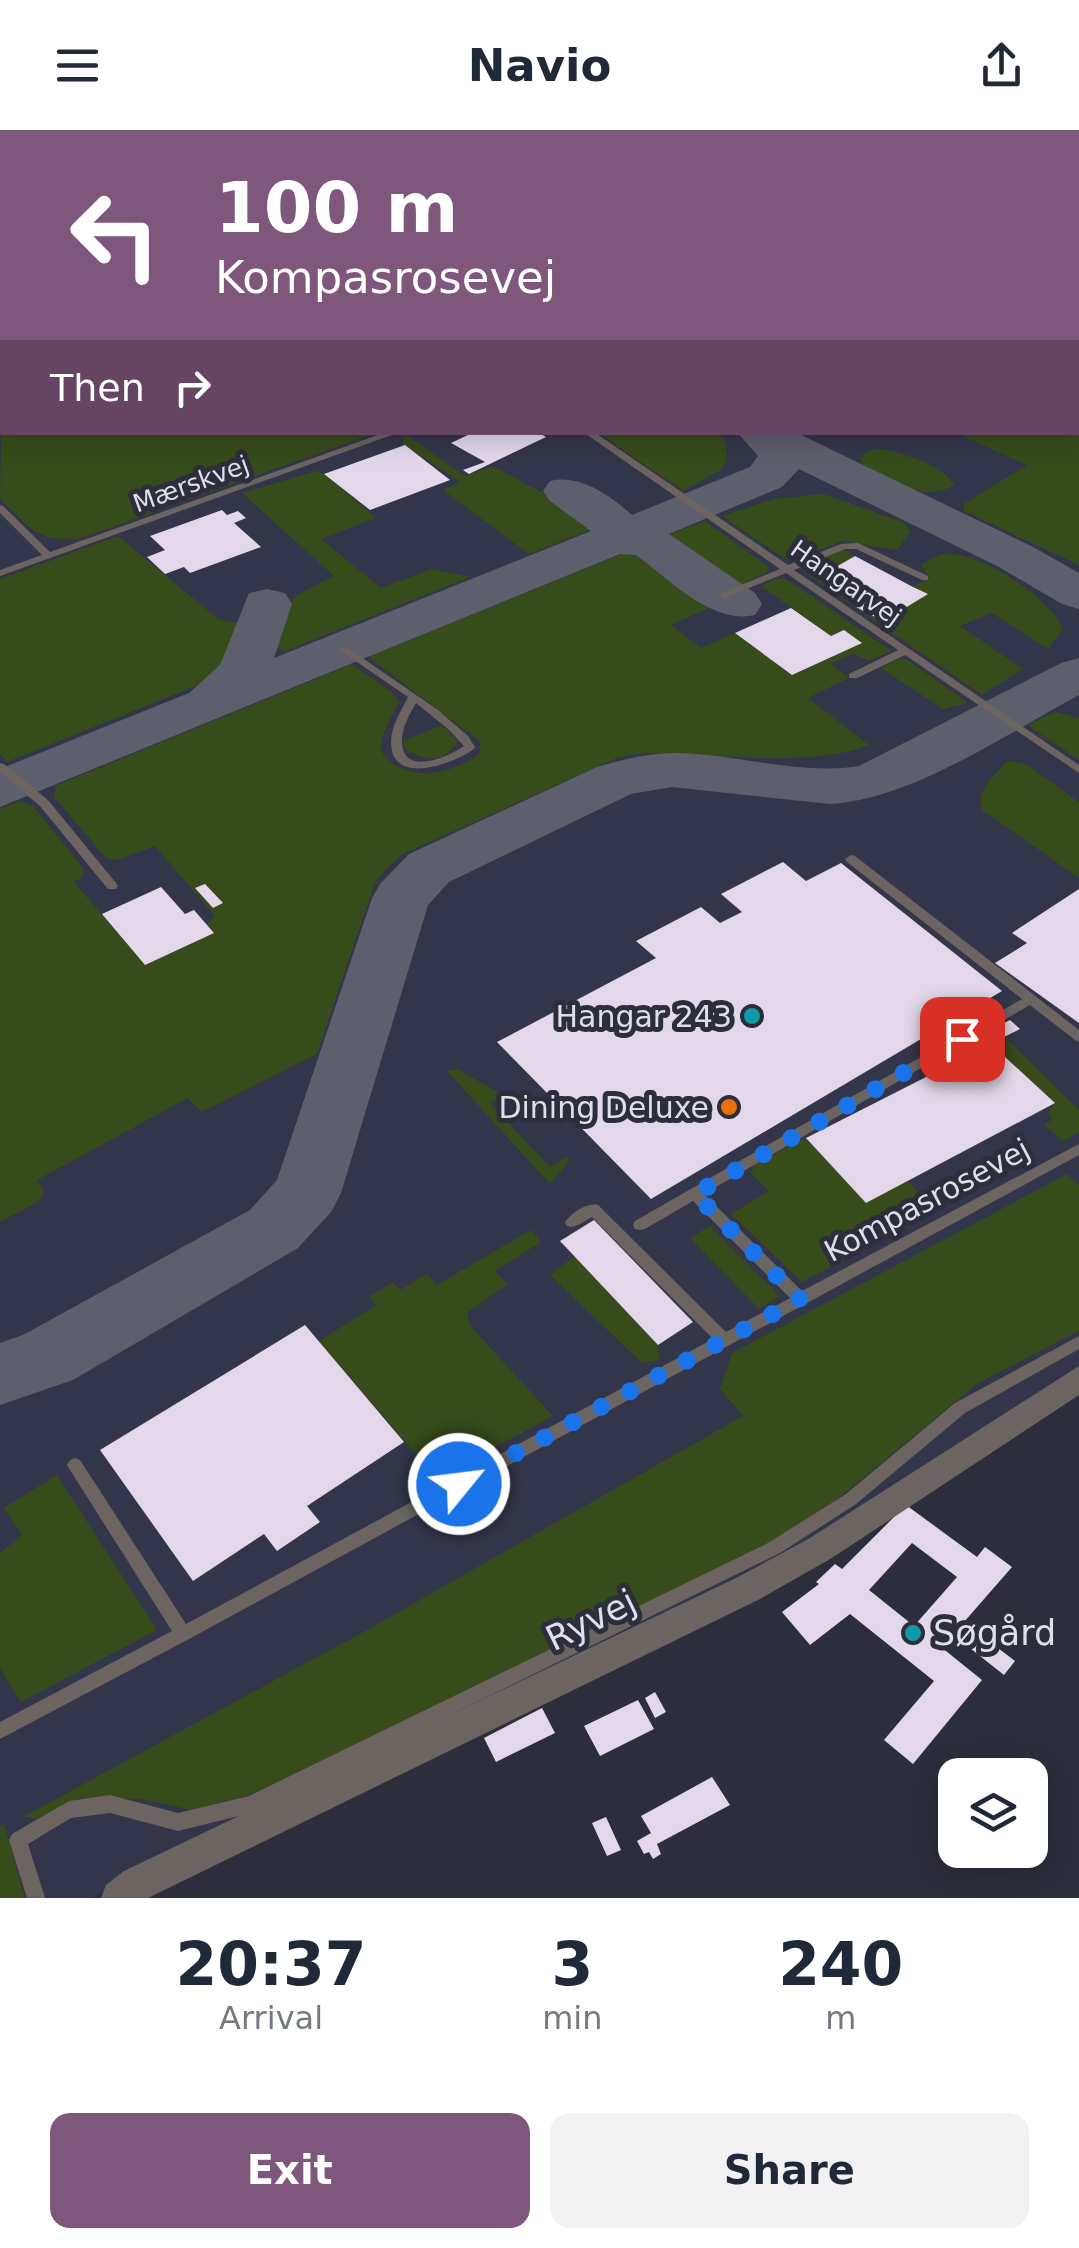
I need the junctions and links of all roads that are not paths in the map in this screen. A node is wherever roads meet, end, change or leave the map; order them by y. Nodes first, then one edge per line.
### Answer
1 (388, 435) edge
2 (592, 435) edge
3 (0, 508) edge
4 (48, 556) junction
5 (786, 568) junction
6 (0, 573) edge
7 (925, 578) dead end
8 (724, 595) dead end
9 (346, 649) dead end
10 (905, 651) junction
11 (852, 676) dead end
12 (413, 698) junction
13 (0, 766) edge
14 (1079, 770) edge
15 (851, 860) dead end
16 (112, 886) dead end
17 (1029, 1000) junction
18 (1079, 1037) edge
19 (1079, 1149) edge
20 (695, 1194) junction
21 (572, 1222) dead end
22 (640, 1225) dead end
23 (800, 1299) junction
24 (724, 1340) junction
25 (1079, 1342) edge
26 (1079, 1379) edge
27 (74, 1465) dead end
28 (183, 1634) junction
29 (0, 1731) edge
30 (36, 1898) edge
31 (119, 1898) edge

1 - 4 lane, Mærskvej
2 - 5 lane, Hangarvej
3 - 4 lane
4 - 6 lane, Mærskvej
5 - 7 lane
5 - 8 lane
5 - 10 lane, Hangarvej
9 - 12 lane
10 - 11 lane
10 - 14 lane, Hangarvej
12 - 12 lane
13 - 16 lane
15 - 17 lane
17 - 18 lane
17 - 20 lane
19 - 23 lane, Kompasrosevej
20 - 22 lane
20 - 23 lane
21 - 24 lane
23 - 24 lane, Kompasrosevej
24 - 28 lane, Kompasrosevej
25 - 30 lane
26 - 31 street, Ryvej
27 - 28 lane
28 - 29 lane, Kompasrosevej

